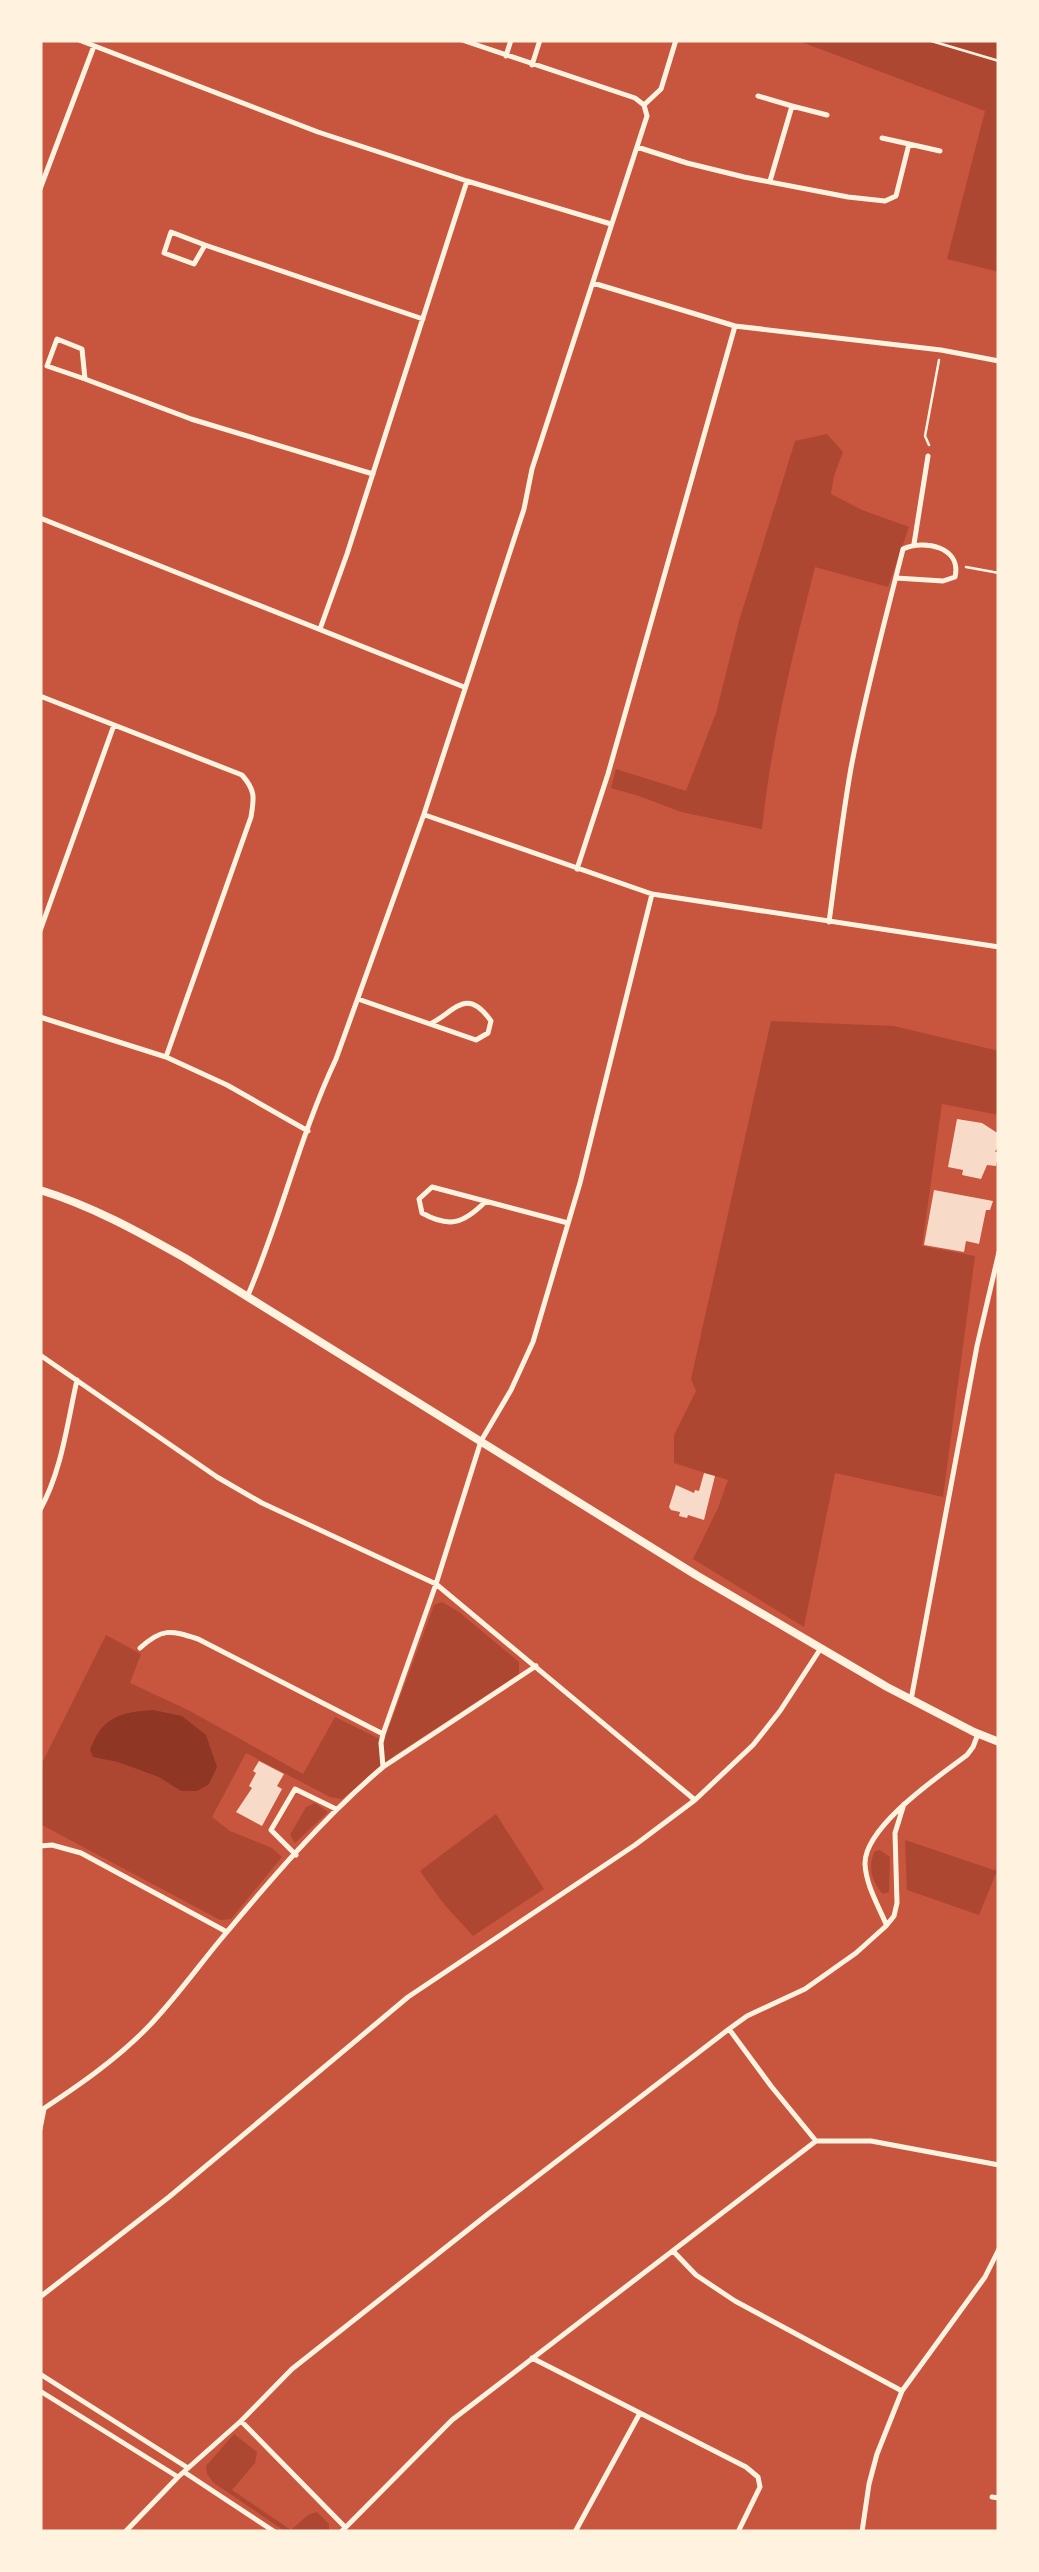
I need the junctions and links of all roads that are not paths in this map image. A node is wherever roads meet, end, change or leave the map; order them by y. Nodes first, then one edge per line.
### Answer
1 (79, 40) edge
2 (462, 40) edge
3 (512, 40) edge
4 (540, 40) edge
5 (676, 40) edge
6 (94, 46) junction
7 (506, 56) junction
8 (532, 65) junction
9 (758, 96) dead end
10 (644, 105) junction
11 (792, 106) junction
12 (827, 114) dead end
13 (882, 138) dead end
14 (909, 144) junction
15 (637, 148) junction
16 (940, 151) dead end
17 (48, 162) junction
18 (40, 163) edge
19 (468, 181) junction
20 (770, 181) junction
21 (40, 190) edge
22 (611, 224) junction
23 (205, 246) junction
24 (593, 284) junction
25 (424, 319) junction
26 (735, 326) junction
27 (999, 361) edge
28 (85, 379) junction
29 (928, 456) road end
30 (372, 474) junction
31 (40, 518) edge
32 (914, 544) junction
33 (896, 578) junction
34 (320, 629) junction
35 (465, 687) junction
36 (40, 696) edge
37 (114, 725) junction
38 (424, 814) junction
39 (577, 868) junction
40 (652, 894) junction
41 (829, 922) junction
42 (40, 930) edge
43 (999, 947) edge
44 (358, 999) junction
45 (40, 1017) edge
46 (432, 1023) junction
47 (166, 1057) junction
48 (308, 1132) junction
49 (40, 1190) edge
50 (485, 1202) junction
51 (568, 1222) junction
52 (999, 1252) edge
53 (247, 1298) junction
54 (40, 1355) edge
55 (77, 1380) junction
56 (481, 1441) junction
57 (40, 1510) edge
58 (436, 1584) junction
59 (822, 1646) junction
60 (140, 1648) dead end
61 (536, 1666) junction
62 (911, 1700) junction
63 (383, 1734) junction
64 (978, 1734) junction
65 (999, 1742) edge
66 (383, 1767) junction
67 (695, 1800) junction
68 (904, 1804) junction
69 (336, 1809) junction
70 (40, 1846) edge
71 (296, 1855) junction
72 (886, 1926) junction
73 (227, 1932) junction
74 (729, 2029) junction
75 (42, 2110) edge
76 (40, 2130) edge
77 (816, 2142) junction
78 (999, 2166) edge
79 (999, 2248) edge
80 (673, 2250) junction
81 (40, 2298) edge
82 (532, 2358) junction
83 (40, 2374) edge
84 (40, 2391) edge
85 (902, 2391) junction
86 (640, 2414) junction
87 (241, 2421) junction
88 (183, 2472) junction
89 (343, 2529) edge
90 (125, 2532) edge
91 (275, 2532) edge
92 (575, 2532) edge
93 (738, 2532) edge
94 (862, 2532) edge

1 - 6 street
2 - 7 street
3 - 7 street
4 - 8 street
5 - 10 street
6 - 17 street
6 - 19 street
7 - 8 street
8 - 10 street
9 - 11 street
10 - 15 street
11 - 12 street
11 - 20 street
13 - 14 street
14 - 16 street
14 - 20 street
15 - 20 street
15 - 22 street
17 - 18 street
17 - 21 street
19 - 22 street
19 - 25 street
22 - 24 street
23 - 23 street
23 - 25 street
24 - 26 street
24 - 35 street
25 - 30 street
26 - 27 street
26 - 39 street
28 - 28 street
28 - 30 street
29 - 32 street
30 - 34 street
31 - 34 street
32 - 33 street
32 - 33 street
33 - 41 street
34 - 35 street
35 - 38 street
36 - 37 street
37 - 42 street
37 - 47 street
38 - 39 street
38 - 44 street
39 - 40 street
40 - 41 street
40 - 51 street
41 - 43 street
44 - 46 street
44 - 48 street
45 - 47 street
46 - 46 street
47 - 48 street
48 - 53 street
49 - 53 street
50 - 50 street
50 - 51 street
51 - 56 street
52 - 62 street
53 - 56 street
54 - 55 street
55 - 57 street
55 - 58 street
56 - 58 street
56 - 59 street
58 - 61 street
58 - 63 street
59 - 62 street
59 - 67 street
60 - 63 street
61 - 66 street
61 - 67 street
62 - 64 street
63 - 66 street
64 - 65 street
64 - 68 street
66 - 69 street
67 - 81 street
68 - 72 street
68 - 72 street
69 - 71 street
69 - 71 street
70 - 73 street
71 - 73 street
72 - 74 street
73 - 75 street
74 - 77 street
74 - 87 street
75 - 76 street
77 - 78 street
77 - 80 street
79 - 85 street
80 - 82 street
80 - 85 street
82 - 86 street
82 - 89 street
83 - 88 street
84 - 88 street
85 - 94 street
86 - 92 street
86 - 93 street
87 - 88 street
87 - 89 street
88 - 90 street
88 - 91 street

